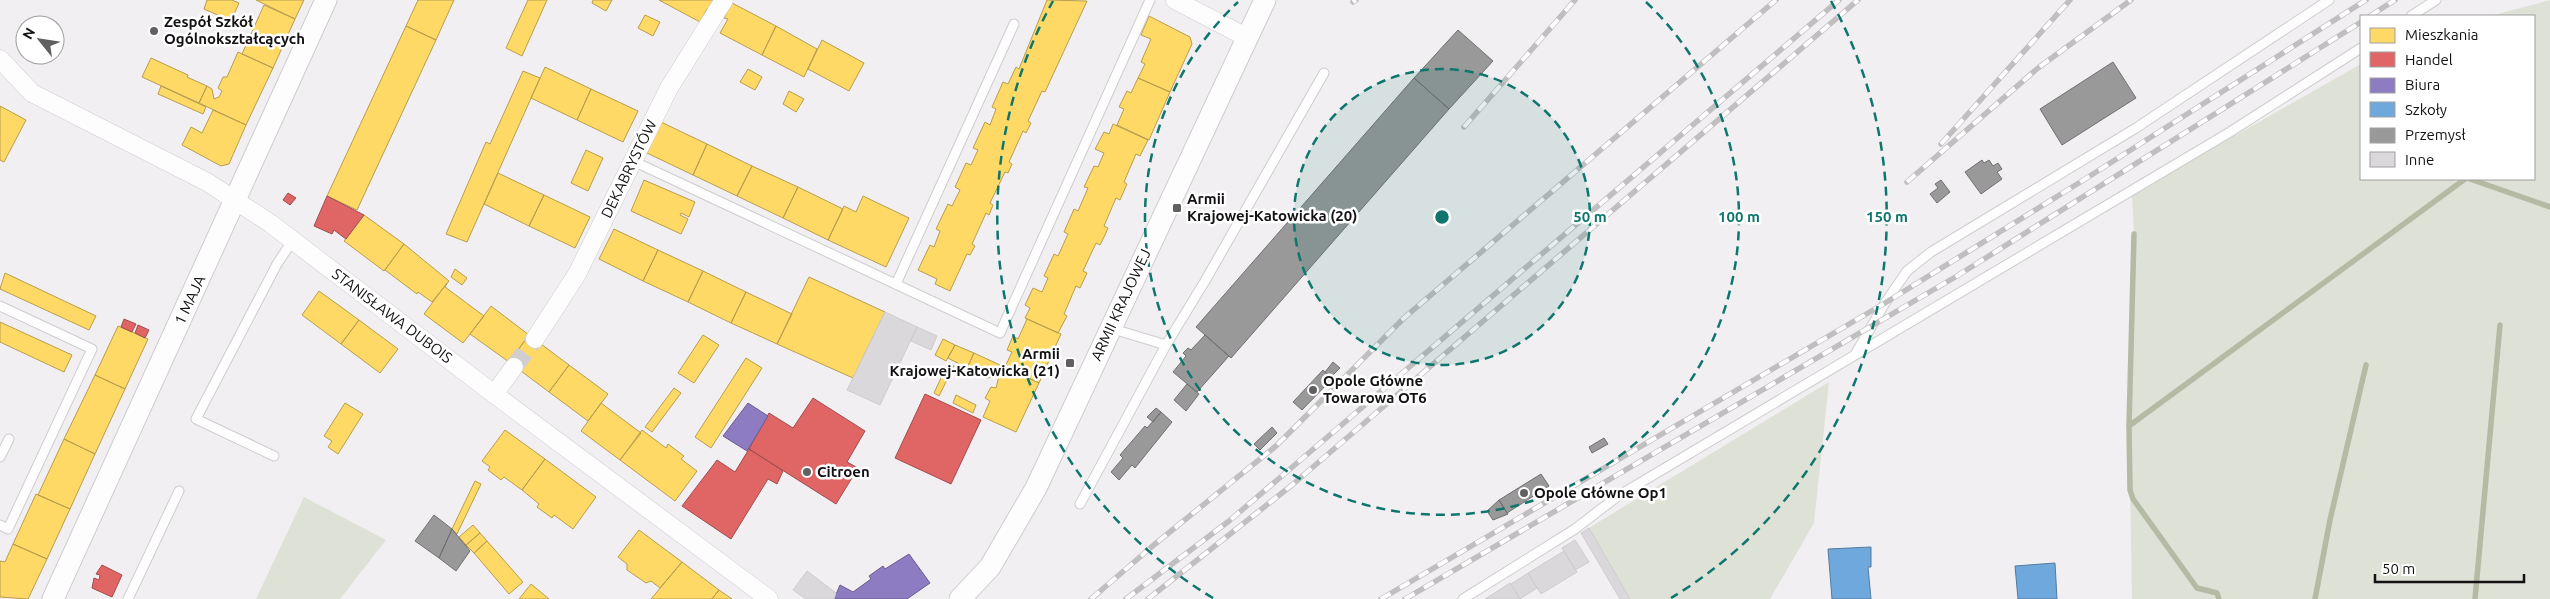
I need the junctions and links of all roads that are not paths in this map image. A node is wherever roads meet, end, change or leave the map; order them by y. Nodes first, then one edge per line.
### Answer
1 (326, 0) edge
2 (724, 0) edge
3 (1150, 0) edge
4 (1175, 0) edge
5 (1265, 0) edge
6 (2330, 0) edge
7 (2436, 0) edge
8 (2413, 15) edge
9 (1014, 24) dead end
10 (1248, 38) junction
11 (2360, 49) edge
12 (0, 59) edge
13 (1324, 73) dead end
14 (633, 161) junction
15 (236, 200) junction
16 (293, 240) junction
17 (896, 284) junction
18 (0, 306) edge
19 (1110, 328) junction
20 (535, 339) tunnel mouth
21 (1166, 345) junction
22 (1856, 353) junction
23 (514, 366) tunnel mouth
24 (494, 394) junction
25 (9, 439) dead end
26 (274, 456) dead end
27 (0, 458) edge
28 (179, 491) dead end
29 (1080, 504) dead end
30 (0, 525) edge
31 (132, 598) edge
32 (53, 599) edge
33 (769, 599) edge
34 (960, 599) edge
35 (1462, 599) edge

1 - 15 street, 1 MAJA
2 - 14 street, DEKABRYSTÓW
3 - 17 lane
4 - 10 street
5 - 10 street, ARMII KRAJOWEJ
6 - 22 lane
7 - 8 lane
9 - 17 lane
10 - 19 street, ARMII KRAJOWEJ
11 - 22 lane
12 - 15 street, STANISŁAWA DUBOIS
13 - 21 lane
14 - 17 lane
14 - 20 street, DEKABRYSTÓW
15 - 16 street, STANISŁAWA DUBOIS
15 - 32 street, 1 MAJA
16 - 24 street, STANISŁAWA DUBOIS
16 - 26 lane
18 - 30 lane
19 - 21 lane
19 - 34 street, ARMII KRAJOWEJ
21 - 29 lane
22 - 35 lane
23 - 24 street
24 - 33 street, STANISŁAWA DUBOIS
25 - 27 lane
28 - 31 lane

